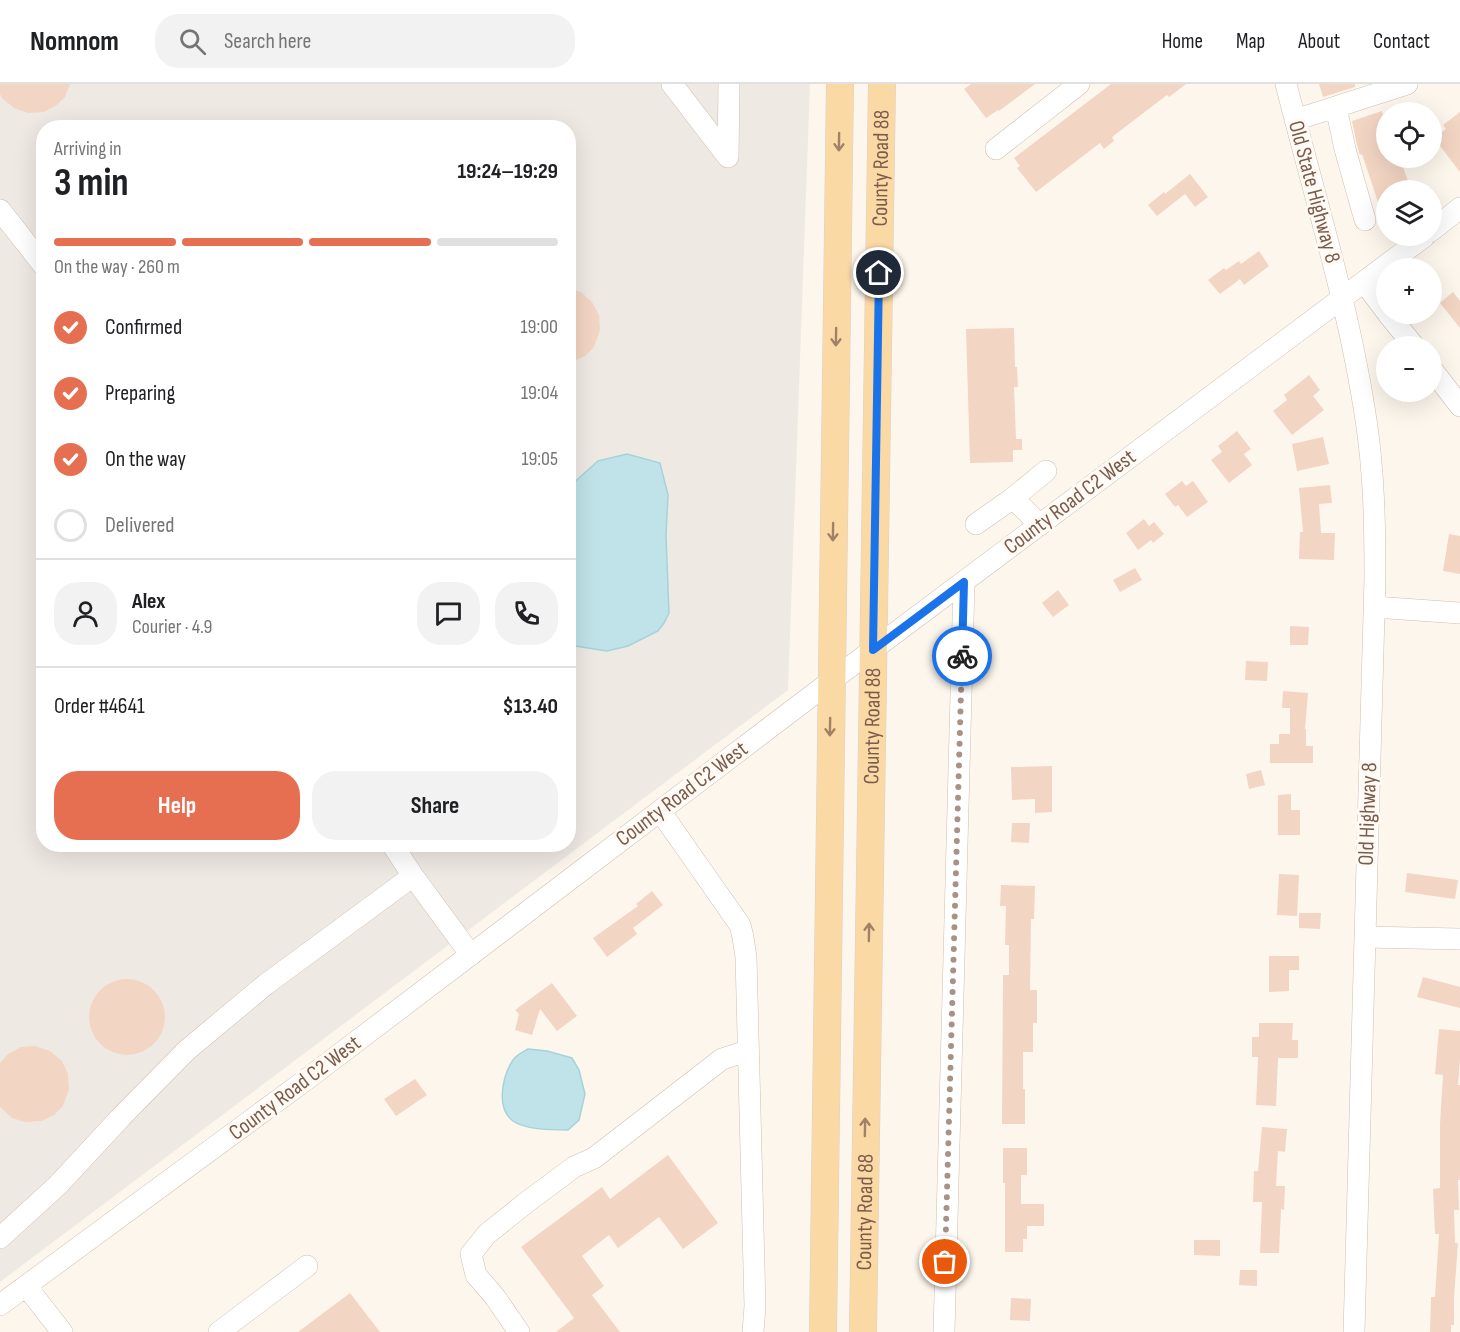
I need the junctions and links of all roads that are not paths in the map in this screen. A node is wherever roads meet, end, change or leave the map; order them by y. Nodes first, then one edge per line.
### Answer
1 (672, 84) edge
2 (729, 84) edge
3 (840, 84) edge
4 (882, 84) edge
5 (1079, 84) edge
6 (1286, 84) edge
7 (1407, 84) edge
8 (1336, 107) junction
9 (1295, 120) junction
10 (996, 148) dead end
11 (1460, 208) edge
12 (0, 210) edge
13 (1365, 220) dead end
14 (1442, 222) edge
15 (1412, 246) edge
16 (36, 256) edge
17 (1364, 282) junction
18 (1376, 298) edge
19 (1341, 299) junction
20 (1397, 324) edge
21 (1406, 336) edge
22 (1442, 382) edge
23 (1460, 406) edge
24 (1046, 471) dead end
25 (1013, 498) junction
26 (976, 524) dead end
27 (1040, 525) junction
28 (964, 582) junction
29 (1374, 607) junction
30 (1460, 613) edge
31 (873, 650) junction
32 (831, 681) junction
33 (660, 811) junction
34 (397, 852) edge
35 (413, 876) junction
36 (1365, 937) junction
37 (1460, 939) edge
38 (471, 955) junction
39 (747, 1051) junction
40 (0, 1238) edge
41 (308, 1266) dead end
42 (26, 1286) junction
43 (0, 1305) edge
44 (62, 1332) edge
45 (219, 1332) edge
46 (519, 1332) edge
47 (753, 1332) edge
48 (823, 1332) edge
49 (863, 1332) edge
50 (944, 1332) edge
51 (1354, 1332) edge

1 - 2 street
3 -> 32 main road, County Road 88
4 - 31 main road, County Road 88
5 - 10 street
6 - 9 street, Old State Highway 8
7 - 8 street
8 - 9 street
8 - 13 street
9 - 19 street, Old State Highway 8
11 - 14 street
12 - 16 street
15 - 17 street, County Road C2 West
17 - 18 street
17 - 19 street, County Road C2 West
19 - 27 street, County Road C2 West
19 - 29 street, Old Highway 8
20 - 21 street
22 - 23 street
24 - 25 street
25 - 26 street
25 - 27 street
27 - 28 street, County Road C2 West
28 - 31 street, County Road C2 West
28 - 50 street
29 - 30 street
29 - 36 street, Old Highway 8
31 - 32 street, County Road C2 West
49 -> 31 main road, County Road 88
32 - 33 street, County Road C2 West
32 -> 48 main road, County Road 88
33 - 38 street, County Road C2 West
33 - 39 street
34 - 35 street
35 - 38 street
35 - 40 street
36 - 37 street
36 - 51 street, Old Highway 8
38 - 42 street, County Road C2 West
39 - 46 street
39 - 47 street
41 - 45 street
42 - 43 street, County Road C2 West
42 - 44 street

